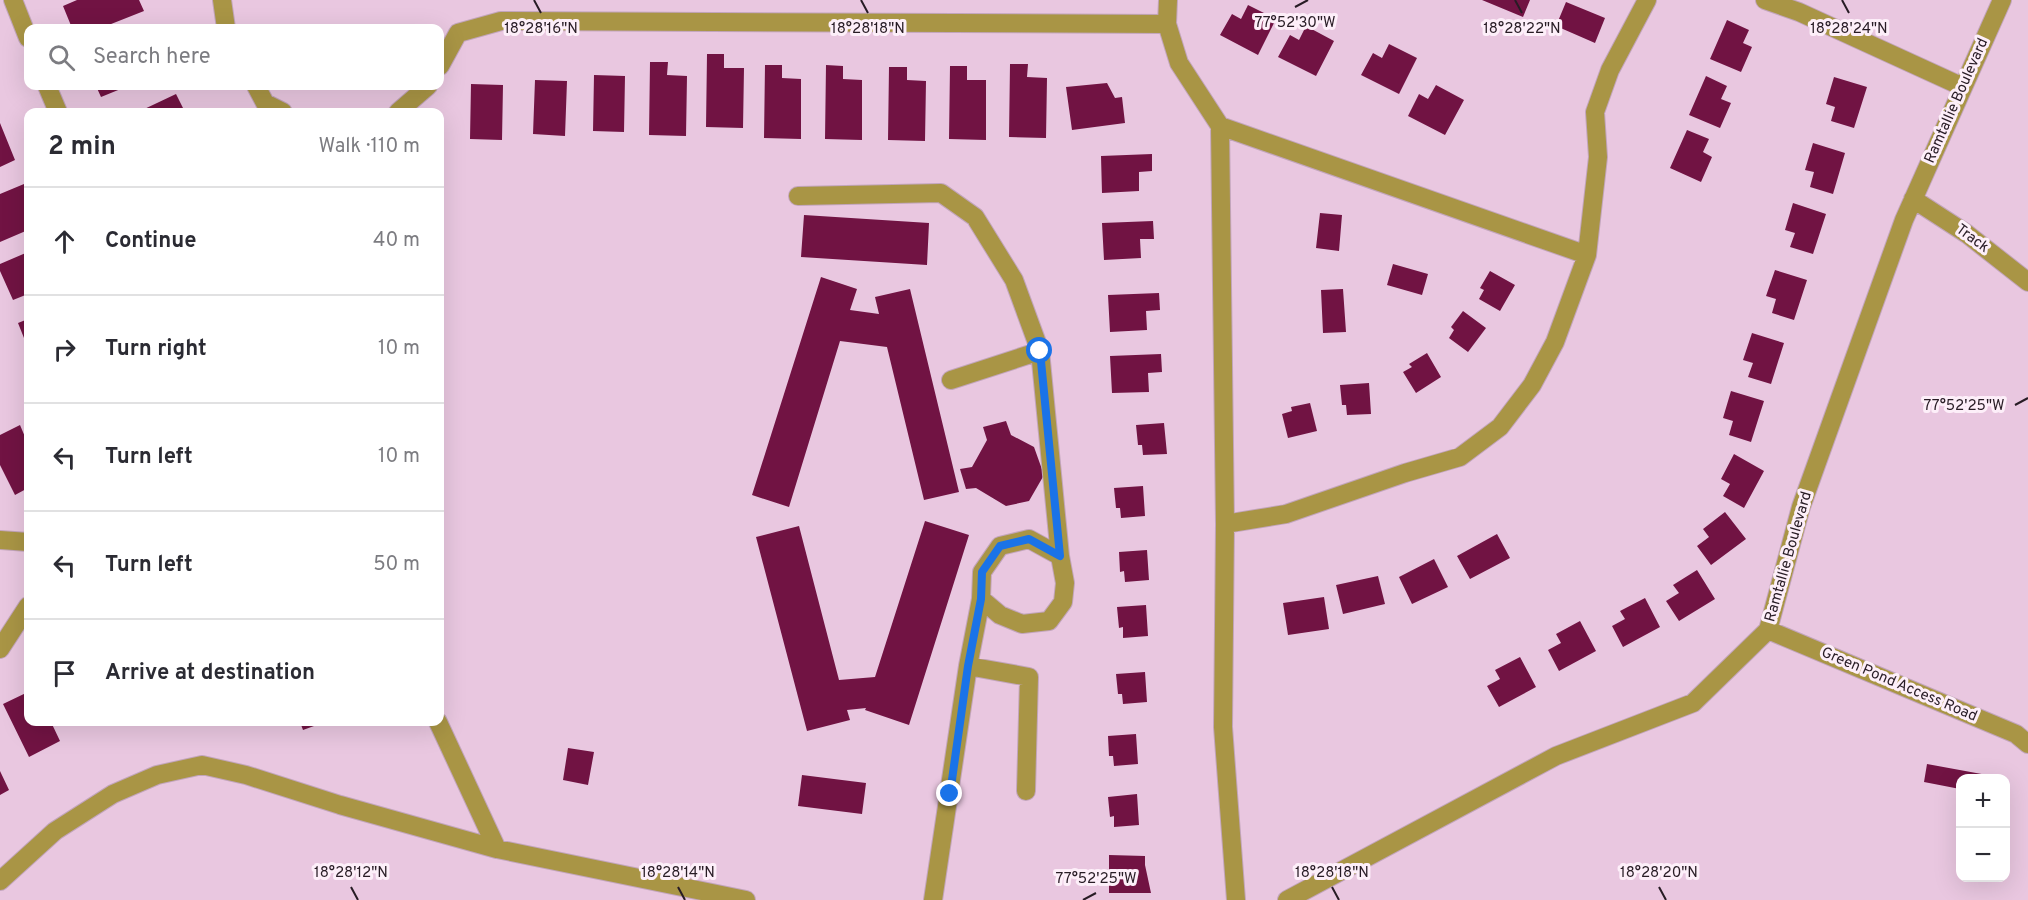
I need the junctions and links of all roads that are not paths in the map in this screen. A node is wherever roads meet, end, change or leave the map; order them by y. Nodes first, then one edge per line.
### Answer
1 (13, 0) edge
2 (222, 0) edge
3 (1168, 0) edge
4 (1647, 0) edge
5 (1765, 0) edge
6 (2002, 0) edge
7 (225, 24) edge
8 (1167, 24) junction
9 (24, 28) edge
10 (444, 59) edge
11 (1963, 87) junction
12 (49, 90) edge
13 (258, 90) edge
14 (423, 90) edge
15 (56, 108) edge
16 (275, 108) edge
17 (403, 108) edge
18 (1220, 126) junction
19 (798, 196) dead end
20 (1913, 199) junction
21 (1587, 255) junction
22 (2028, 282) edge
23 (1040, 351) junction
24 (951, 380) dead end
25 (1225, 524) junction
26 (0, 540) edge
27 (24, 542) edge
28 (1060, 556) junction
29 (981, 599) junction
30 (24, 612) edge
31 (1768, 630) junction
32 (0, 649) edge
33 (968, 666) junction
34 (440, 726) edge
35 (2028, 744) edge
36 (1026, 791) dead end
37 (497, 849) junction
38 (0, 881) edge
39 (746, 900) edge
40 (933, 900) edge
41 (1236, 900) edge
42 (1287, 900) edge

1 - 9 street
2 - 7 street
3 - 8 street
4 - 21 street
5 - 11 street
6 - 11 street, Ramtallie Boulevard
8 - 10 street
8 - 18 street
11 - 20 street, Ramtallie Boulevard
12 - 15 street
13 - 16 street
14 - 17 street
18 - 21 street
18 - 25 street
19 - 23 street
20 - 22 street, Track
20 - 31 street, Ramtallie Boulevard
21 - 25 street
23 - 24 street
23 - 28 street
25 - 41 street
26 - 27 street
28 - 29 street
28 - 29 street
29 - 33 street
30 - 32 street
31 - 35 street, Green Pond Access Road
31 - 42 street, Ramtallie Boulevard
33 - 36 street
33 - 40 street
34 - 37 street
37 - 38 street
37 - 39 street

